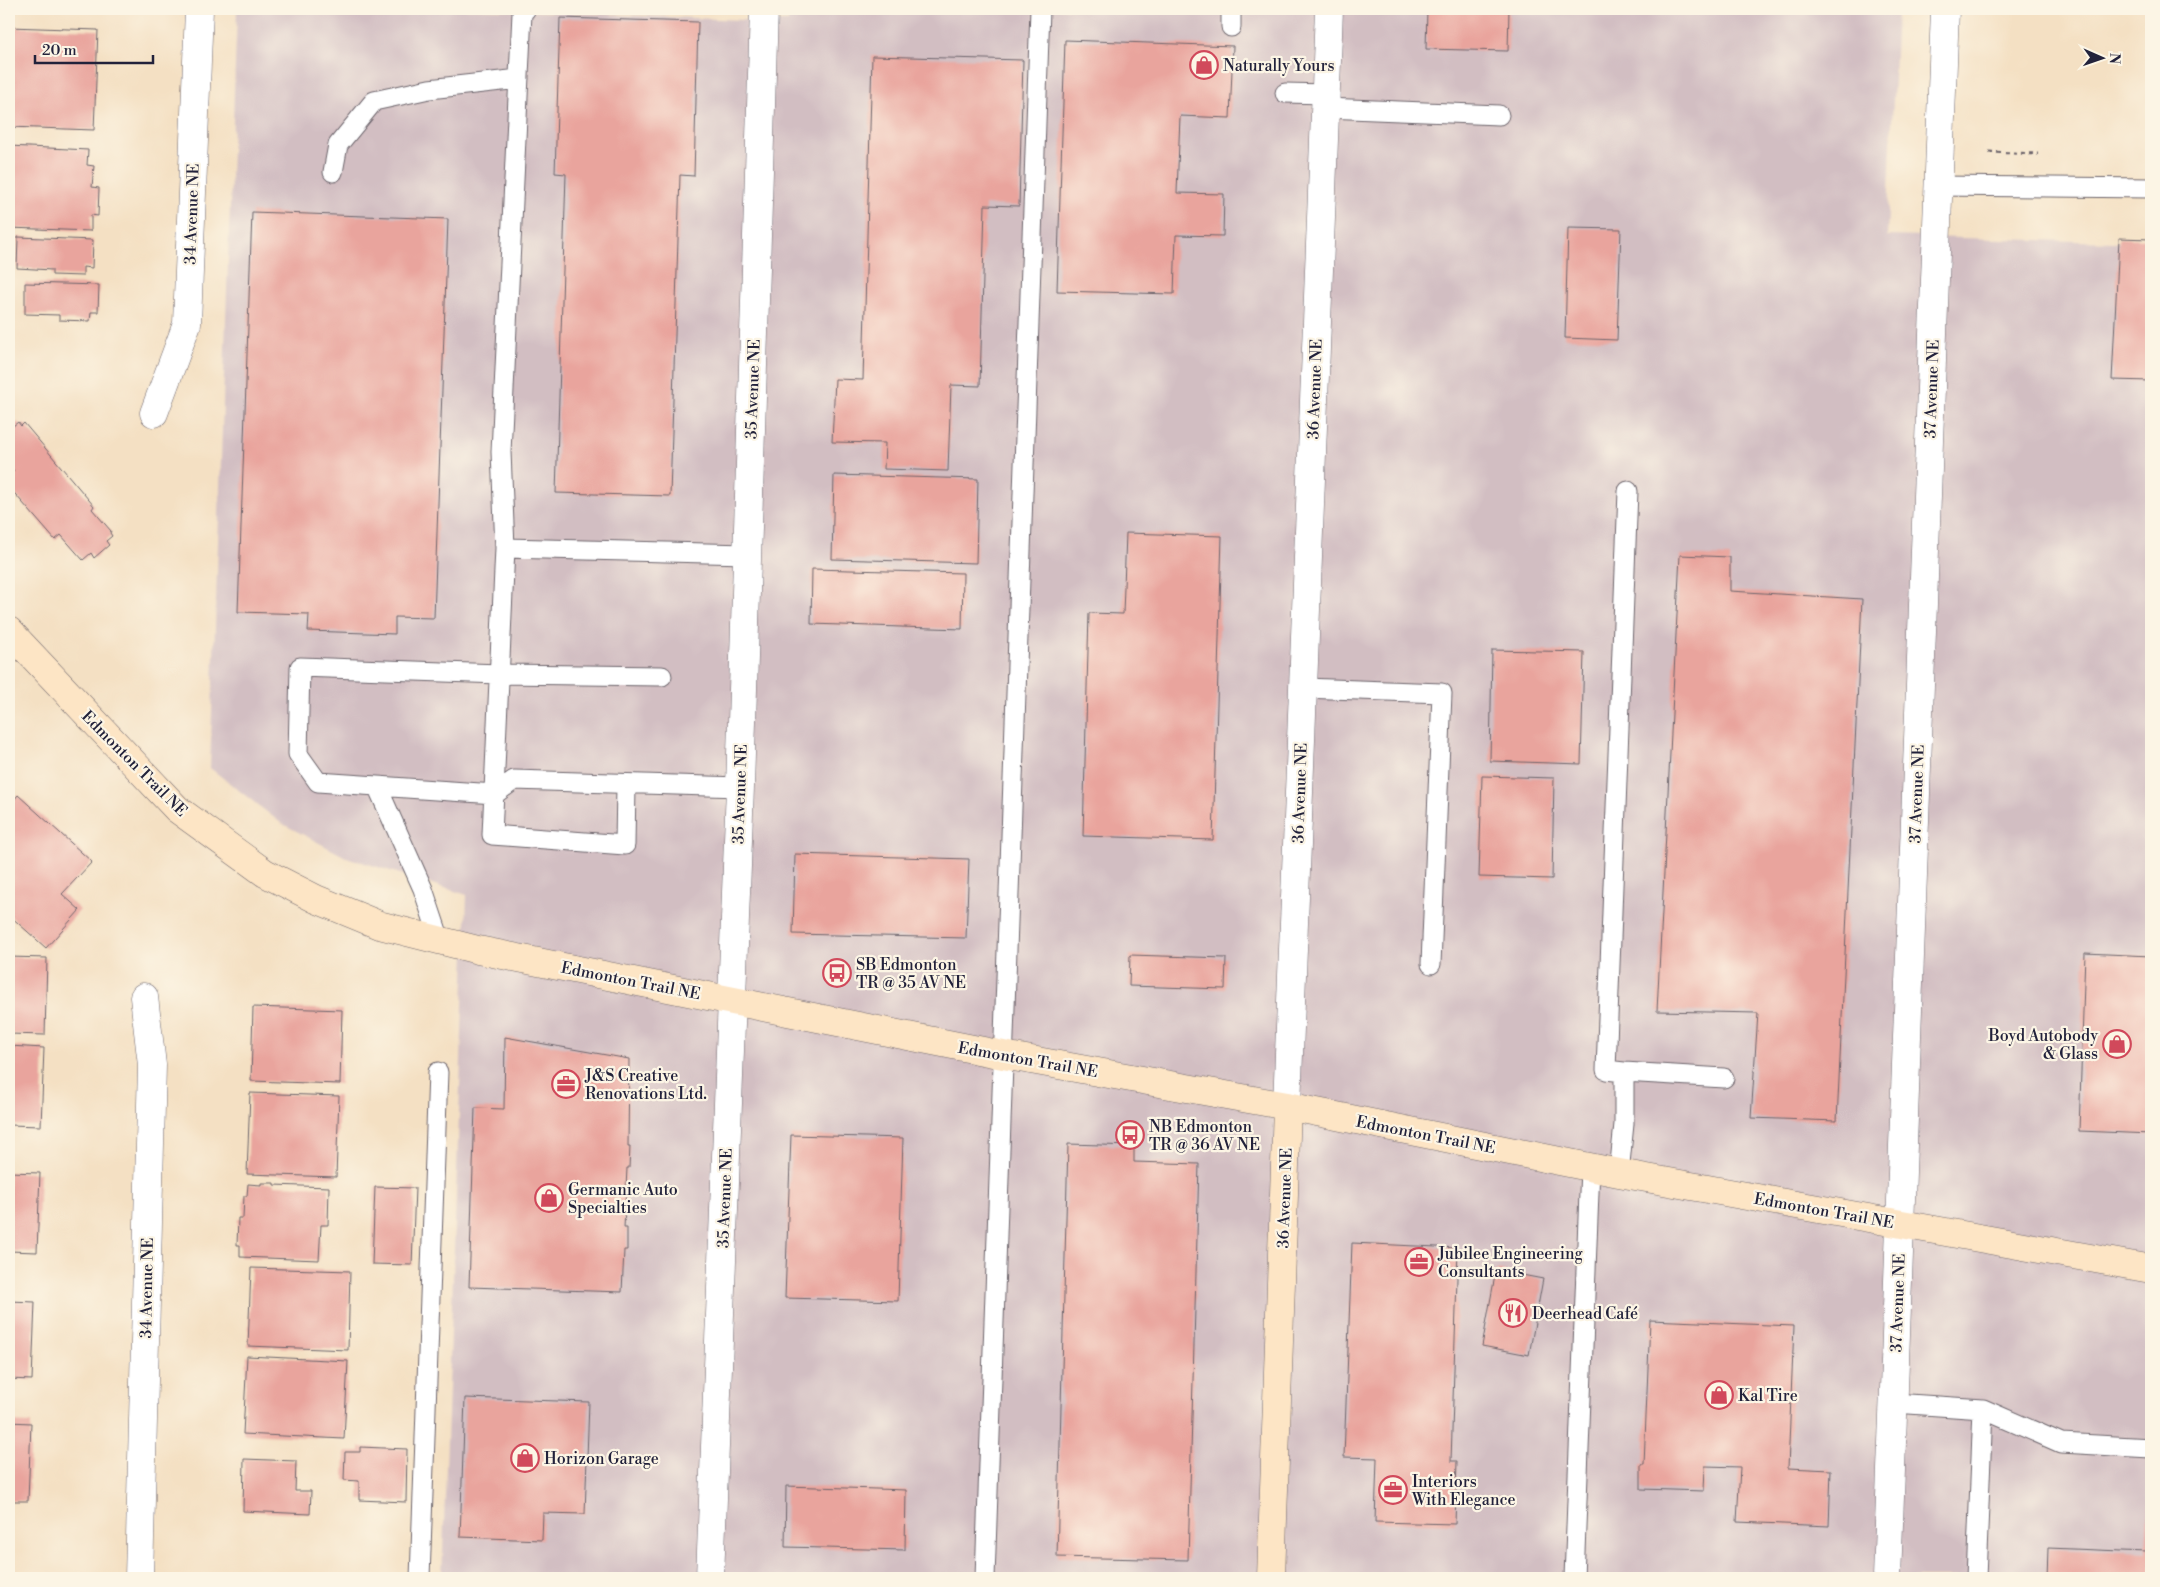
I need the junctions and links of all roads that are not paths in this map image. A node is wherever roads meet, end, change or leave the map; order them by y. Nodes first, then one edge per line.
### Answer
1 (198, 9) edge
2 (526, 9) edge
3 (764, 9) edge
4 (1040, 9) edge
5 (1329, 9) edge
6 (1945, 9) edge
7 (519, 79) junction
8 (1284, 93) dead end
9 (1325, 101) junction
10 (1499, 115) dead end
11 (332, 172) dead end
12 (1938, 186) junction
13 (2151, 188) edge
14 (154, 413) dead end
15 (1628, 491) dead end
16 (506, 548) junction
17 (747, 554) junction
18 (9, 631) edge
19 (500, 674) junction
20 (662, 676) dead end
21 (1303, 688) junction
22 (626, 785) junction
23 (377, 786) junction
24 (740, 787) junction
25 (495, 794) junction
26 (440, 940) junction
27 (1431, 964) dead end
28 (144, 997) dead end
29 (731, 1000) junction
30 (1003, 1055) junction
31 (438, 1072) dead end
32 (1624, 1072) junction
33 (1724, 1078) dead end
34 (1287, 1106) junction
35 (1590, 1167) junction
36 (1619, 1172) junction
37 (1900, 1224) junction
38 (2151, 1269) edge
39 (1894, 1403) junction
40 (1984, 1409) junction
41 (2151, 1448) edge
42 (139, 1578) edge
43 (420, 1578) edge
44 (710, 1578) edge
45 (985, 1578) edge
46 (1270, 1578) edge
47 (1574, 1578) edge
48 (1887, 1578) edge
49 (1976, 1578) edge

1 - 14 street, 34 Avenue NE
2 - 7 lane
3 - 17 street, 35 Avenue NE
4 - 30 lane
5 - 9 street, 36 Avenue NE
6 - 12 street, 37 Avenue NE
7 - 11 lane
7 - 16 lane
8 - 9 lane
9 - 10 lane
9 - 21 street, 36 Avenue NE
12 - 13 lane
12 - 37 street, 37 Avenue NE
15 - 32 lane
16 - 17 lane
16 - 19 lane
17 - 24 street, 35 Avenue NE
18 - 26 main road, Edmonton Trail NE
19 - 20 lane
19 - 23 lane
19 - 25 lane
21 - 27 lane
21 - 34 street, 36 Avenue NE
22 - 24 lane
22 - 25 lane
22 - 25 lane
23 - 25 lane
23 - 26 lane
24 - 29 street, 35 Avenue NE
26 - 29 main road, Edmonton Trail NE
28 - 42 street, 34 Avenue NE
29 - 30 main road, Edmonton Trail NE
29 - 44 street, 35 Avenue NE
30 - 34 main road, Edmonton Trail NE
30 - 45 lane
31 - 43 lane
32 - 33 lane
32 - 36 lane
34 - 35 main road, Edmonton Trail NE
34 - 46 main road, 36 Avenue NE
35 - 36 main road, Edmonton Trail NE
35 - 47 lane
36 - 37 main road, Edmonton Trail NE
37 - 38 main road, Edmonton Trail NE
37 - 39 street, 37 Avenue NE
39 - 40 lane
39 - 48 street, 37 Avenue NE
40 - 41 lane
40 - 49 lane

